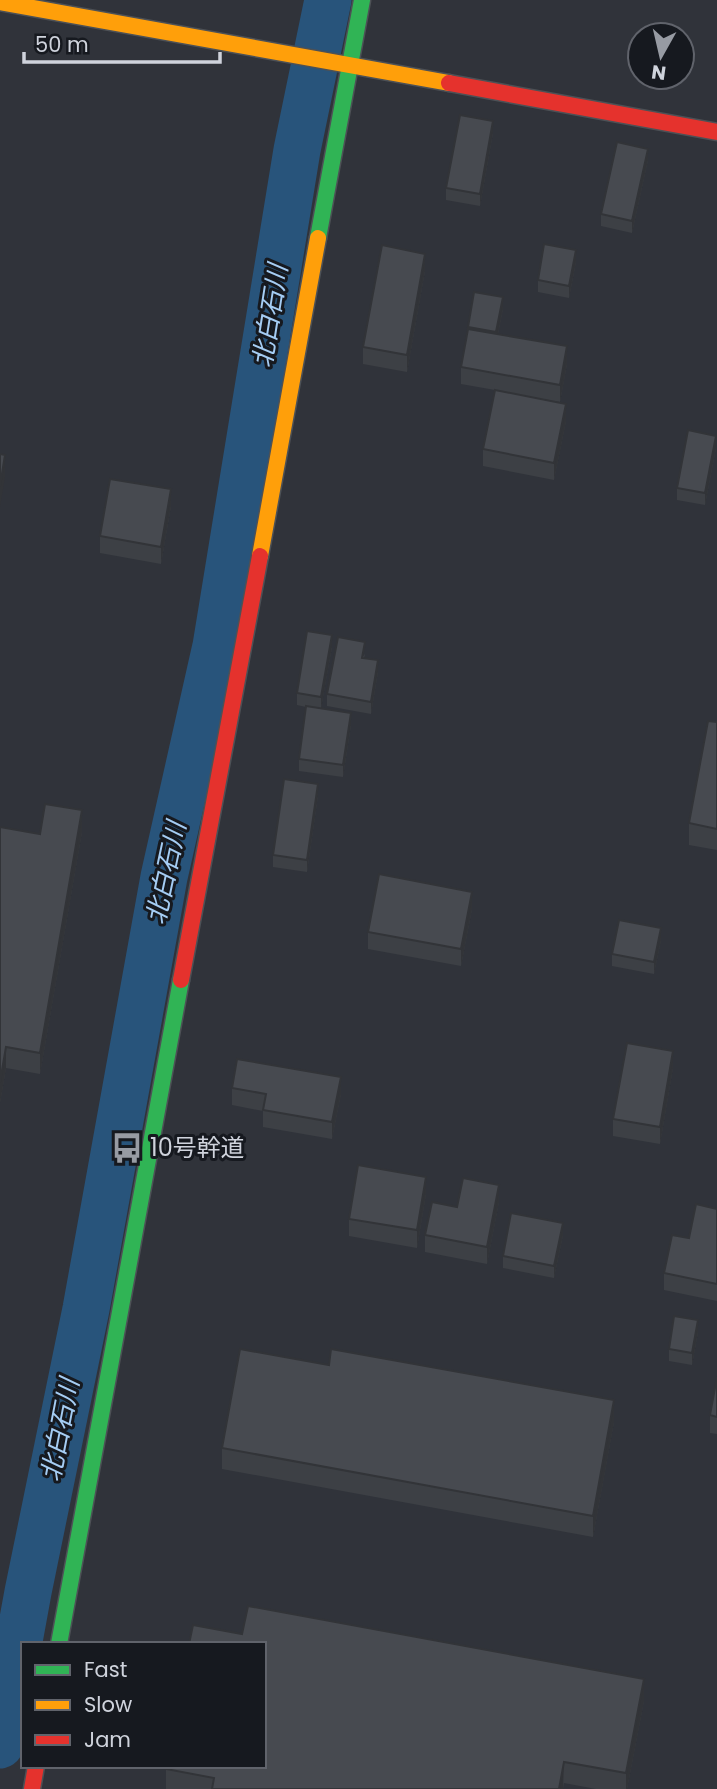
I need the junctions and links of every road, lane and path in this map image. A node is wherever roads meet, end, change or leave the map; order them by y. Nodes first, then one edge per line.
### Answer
1 (362, 0) edge
2 (0, 2) edge
3 (350, 66) junction
4 (717, 132) edge
5 (59, 1642) edge
6 (36, 1768) edge
7 (32, 1789) edge

1 - 3 street
2 - 3 street
3 - 4 street
3 - 5 street
6 - 7 street

